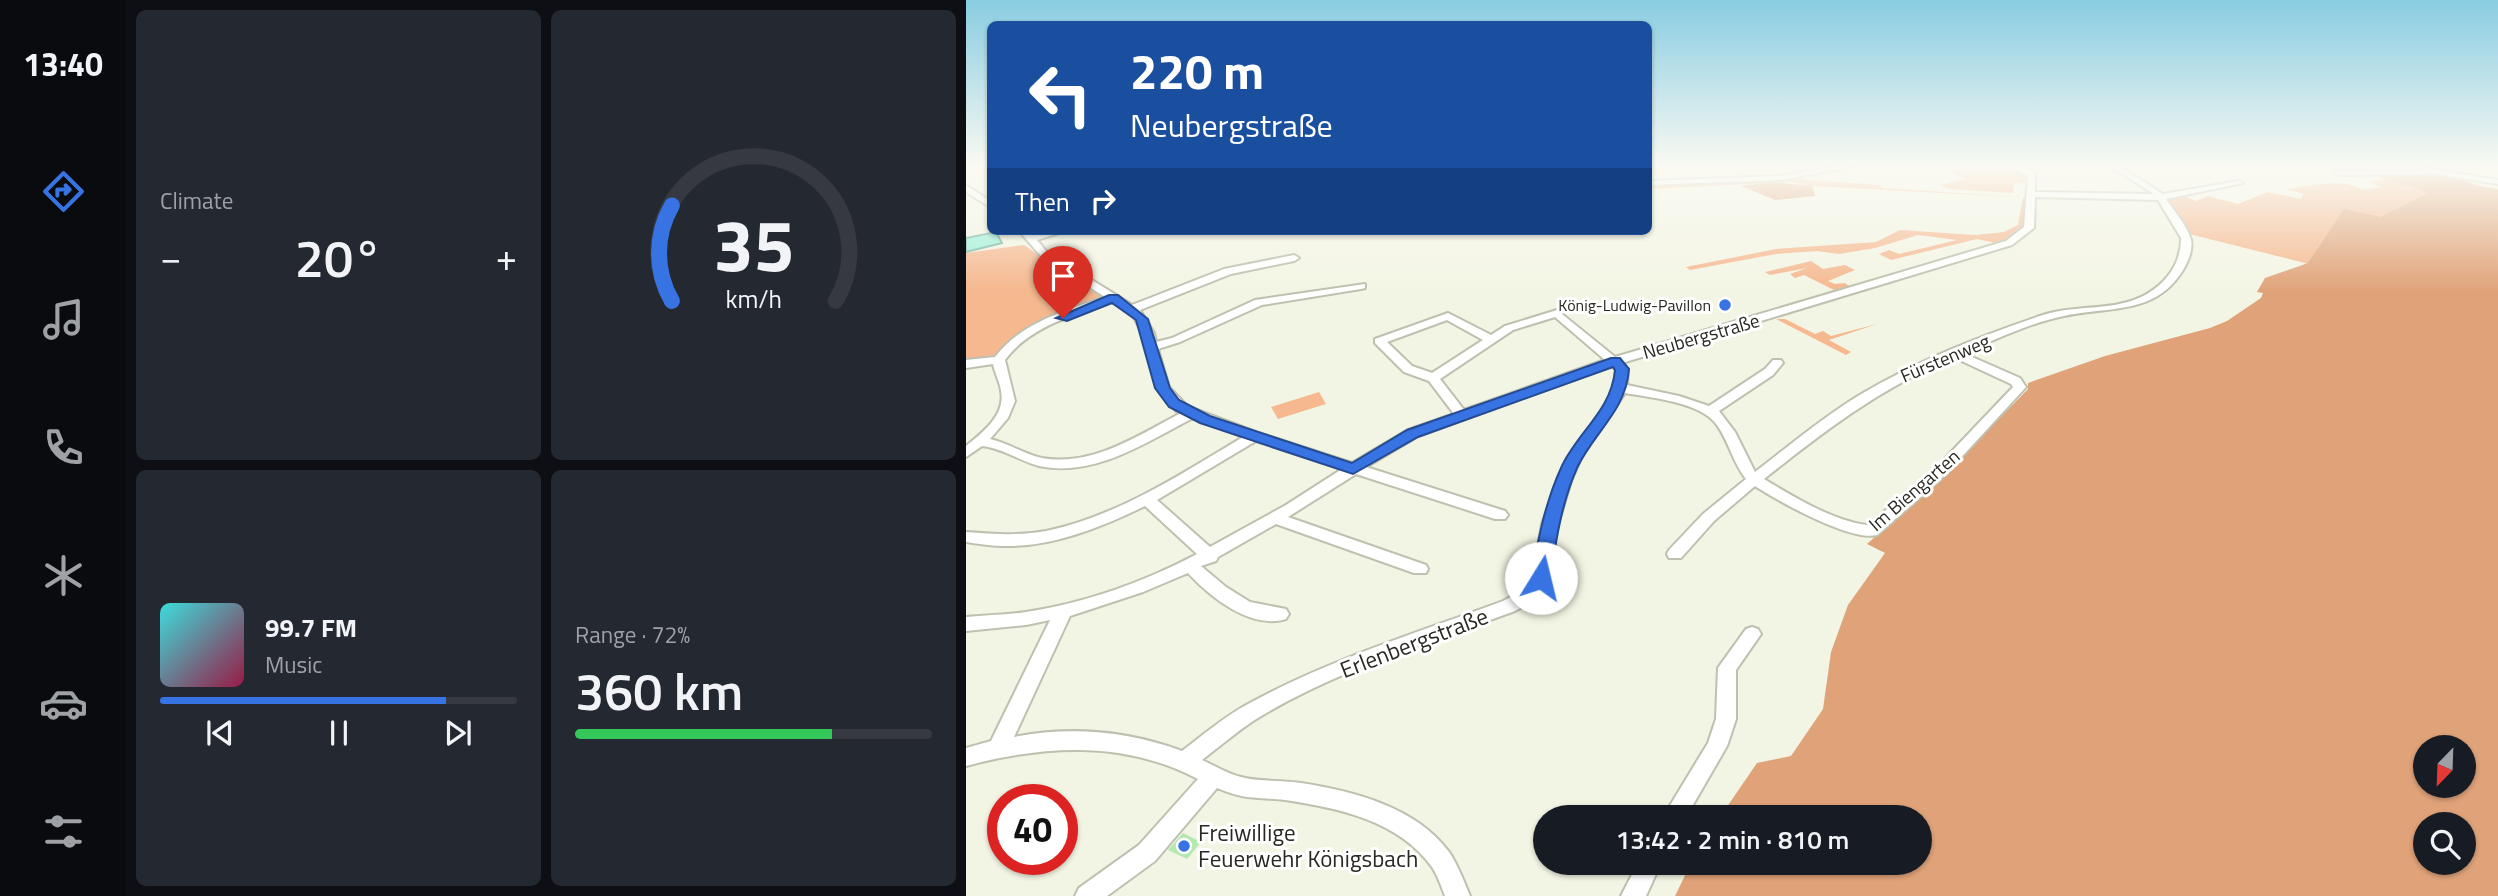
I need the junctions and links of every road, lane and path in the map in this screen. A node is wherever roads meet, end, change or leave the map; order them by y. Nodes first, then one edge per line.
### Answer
1 (2030, 208) edge
2 (2168, 208) edge
3 (1027, 235) edge
4 (1294, 258) dead end
5 (1361, 286) dead end
6 (1114, 298) junction
7 (1133, 309) junction
8 (1492, 340) junction
9 (1151, 347) junction
10 (1951, 352) junction
11 (999, 360) junction
12 (1615, 361) junction
13 (1777, 363) dead end
14 (966, 364) edge
15 (1433, 378) junction
16 (1621, 388) junction
17 (1710, 411) junction
18 (1191, 414) junction
19 (1462, 416) junction
20 (1254, 436) junction
21 (979, 442) junction
22 (966, 453) edge
23 (1353, 469) junction
24 (1754, 480) junction
25 (1147, 499) junction
26 (1500, 515) dead end
27 (1278, 519) junction
28 (966, 537) edge
29 (1675, 554) dead end
30 (1210, 557) junction
31 (1191, 566) junction
32 (1420, 569) dead end
33 (1064, 610) junction
34 (1280, 614) dead end
35 (966, 624) edge
36 (1752, 634) dead end
37 (999, 748) junction
38 (966, 757) edge
39 (1185, 761) junction
40 (1214, 776) junction
41 (1681, 805) edge
42 (1644, 875) edge
43 (1087, 896) edge
44 (1458, 896) edge
45 (1633, 896) edge

1 - 12 street, Neubergstraße
2 - 10 street, Fürstenweg
3 - 6 street
4 - 7 street
5 - 9 street
6 - 7 street
6 - 11 street
7 - 9 street
8 - 12 street
8 - 15 street
8 - 15 street
9 - 18 street
10 - 24 street, Fürstenweg
10 - 24 street, Im Biengarten
11 - 14 street
11 - 21 street
12 - 16 street
12 - 19 street, Neubergstraße
13 - 17 street
15 - 19 street
16 - 17 street
16 - 39 street, Erlenbergstraße
17 - 24 street
18 - 20 street
18 - 21 street
19 - 23 street, Neubergstraße
20 - 23 street
20 - 25 street
21 - 22 street
23 - 26 street
23 - 27 street, Neubergstraße
24 - 29 street, Fürstenweg
25 - 28 street
25 - 30 street
27 - 30 street, Neubergstraße
27 - 32 street
30 - 31 street, Neubergstraße
31 - 33 street, Neubergstraße
31 - 34 street
33 - 35 street, Neubergstraße
33 - 37 street
36 - 41 street
37 - 38 street
37 - 39 street
39 - 40 street
40 - 43 street
40 - 44 street
42 - 45 street

